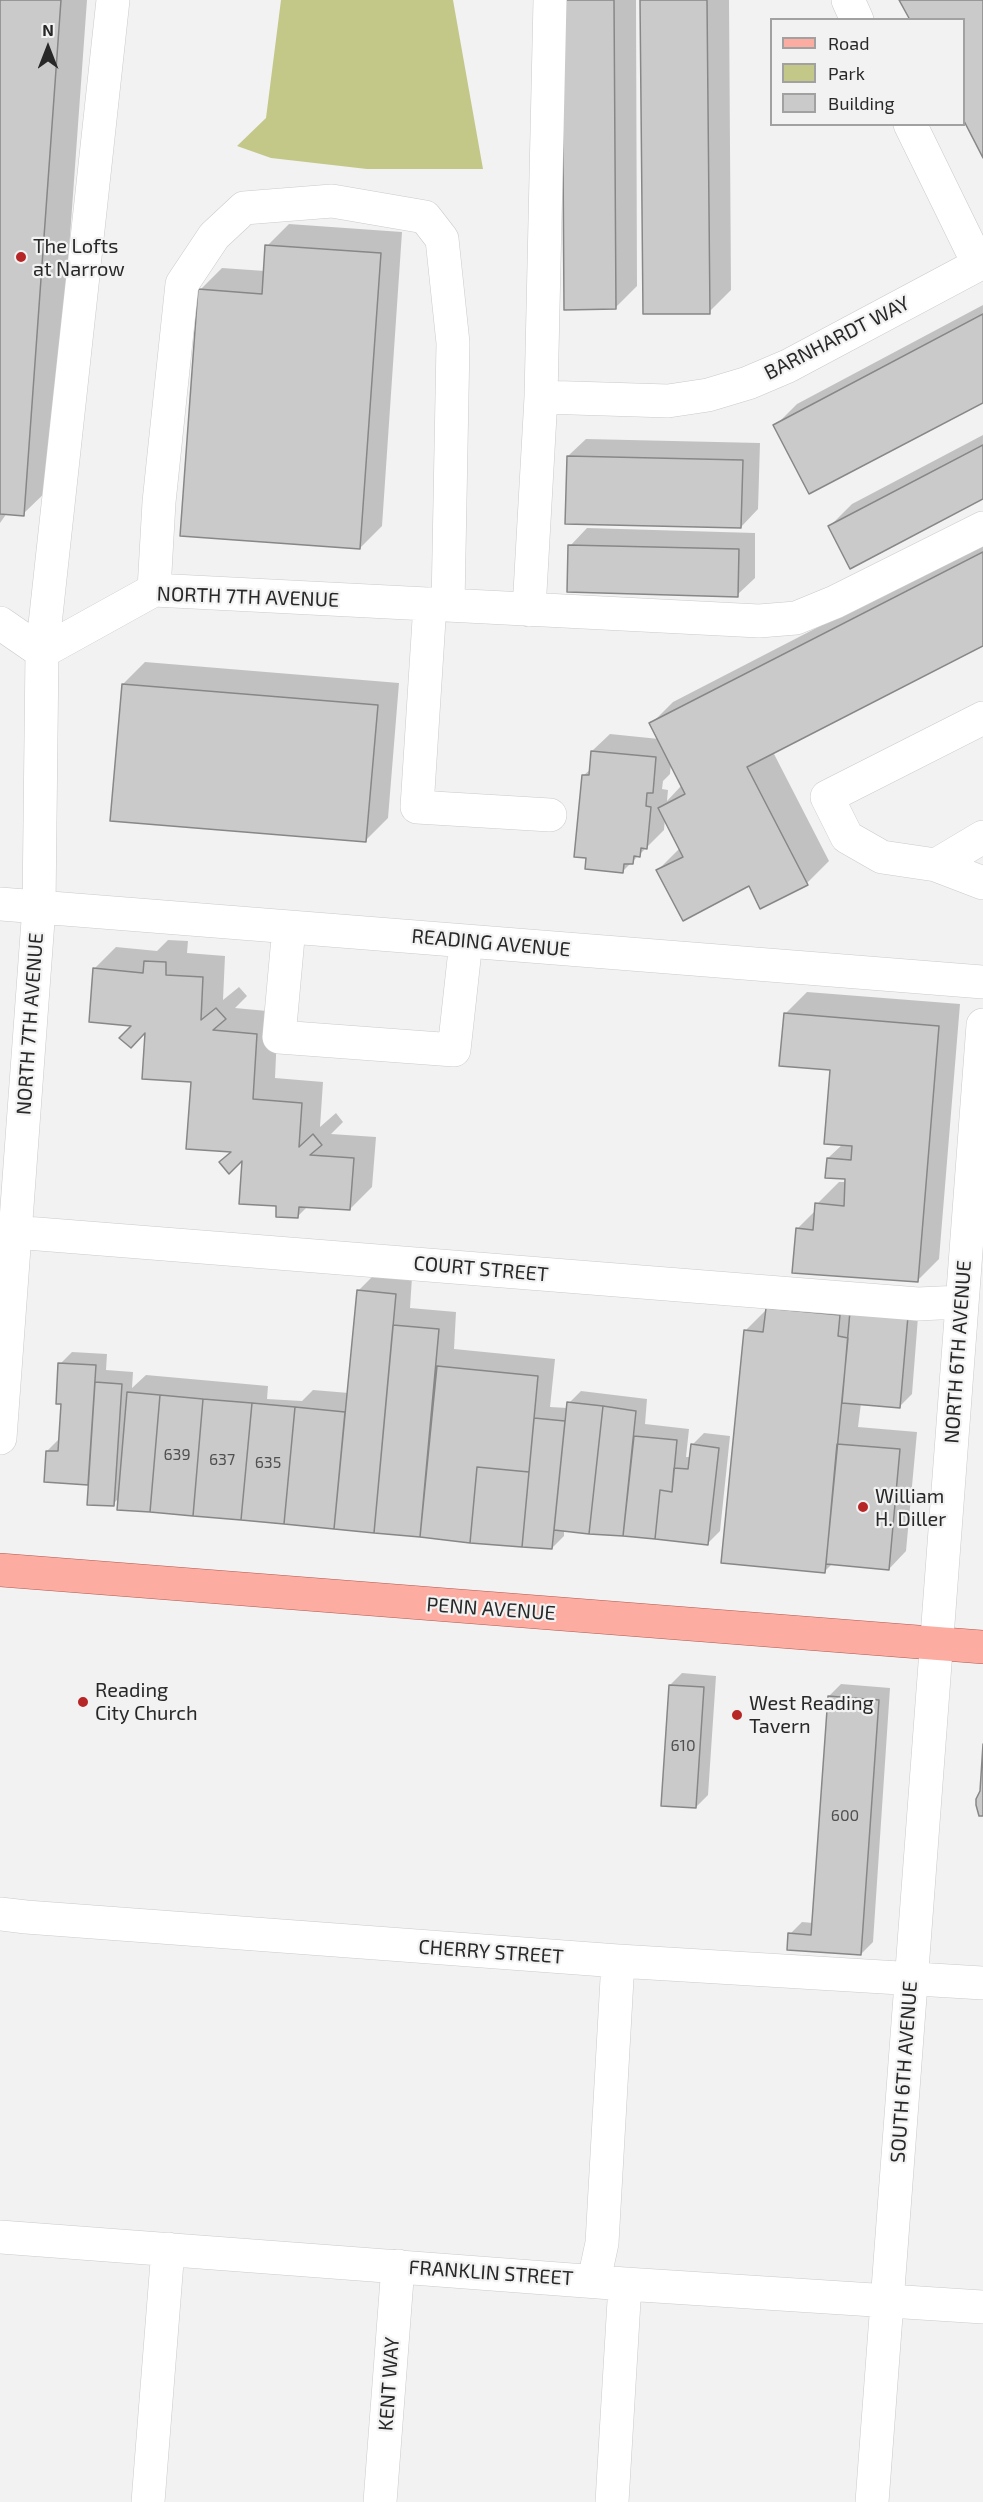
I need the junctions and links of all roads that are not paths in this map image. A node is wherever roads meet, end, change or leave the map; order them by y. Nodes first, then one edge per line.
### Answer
1 (113, 0) edge
2 (549, 0) edge
3 (848, 0) edge
4 (857, 18) edge
5 (910, 126) edge
6 (981, 264) edge
7 (541, 397) junction
8 (983, 528) edge
9 (154, 590) junction
10 (439, 605) junction
11 (529, 610) junction
12 (0, 623) edge
13 (42, 652) junction
14 (983, 718) edge
15 (550, 815) dead end
16 (983, 837) edge
17 (936, 865) junction
18 (983, 883) edge
19 (0, 904) edge
20 (39, 907) junction
21 (289, 927) junction
22 (466, 941) junction
23 (983, 982) edge
24 (983, 1025) edge
25 (7, 1232) edge
26 (961, 1302) junction
27 (0, 1438) edge
28 (0, 1570) edge
29 (938, 1643) junction
30 (983, 1647) edge
31 (0, 1914) edge
32 (618, 1961) junction
33 (910, 1978) junction
34 (983, 1983) edge
35 (0, 2237) edge
36 (168, 2249) junction
37 (398, 2266) junction
38 (610, 2282) junction
39 (889, 2299) junction
40 (983, 2307) edge
41 (148, 2502) edge
42 (380, 2502) edge
43 (612, 2502) edge
44 (873, 2502) edge

1 - 13 street
2 - 7 street
3 - 4 street
5 - 6 street
6 - 7 street, BARNHARDT WAY
7 - 11 street
8 - 11 street, NORTH 7TH AVENUE
9 - 10 street, NORTH 7TH AVENUE
9 - 10 street
9 - 13 street, NORTH 7TH AVENUE
10 - 11 street, NORTH 7TH AVENUE
10 - 15 street
12 - 13 street
13 - 20 street, NORTH 7TH AVENUE
14 - 17 street
16 - 17 street
17 - 18 street
19 - 20 street, READING AVENUE
20 - 21 street, READING AVENUE
20 - 25 street, NORTH 7TH AVENUE
21 - 22 street, READING AVENUE
21 - 22 street
22 - 23 street, READING AVENUE
24 - 26 street, NORTH 6TH AVENUE
25 - 26 street, COURT STREET
25 - 27 street, NORTH 7TH AVENUE
26 - 29 street, NORTH 6TH AVENUE
28 - 29 main road, PENN AVENUE
29 - 30 main road, PENN AVENUE
29 - 33 street, SOUTH 6TH AVENUE
31 - 32 street, CHERRY STREET
32 - 33 street, CHERRY STREET
32 - 38 street
33 - 34 street, CHERRY STREET
33 - 39 street, SOUTH 6TH AVENUE
35 - 36 street, FRANKLIN STREET
36 - 37 street, FRANKLIN STREET
36 - 41 street
37 - 38 street, FRANKLIN STREET
37 - 42 street, KENT WAY
38 - 39 street, FRANKLIN STREET
38 - 43 street
39 - 40 street, FRANKLIN STREET
39 - 44 street, SOUTH 6TH AVENUE

